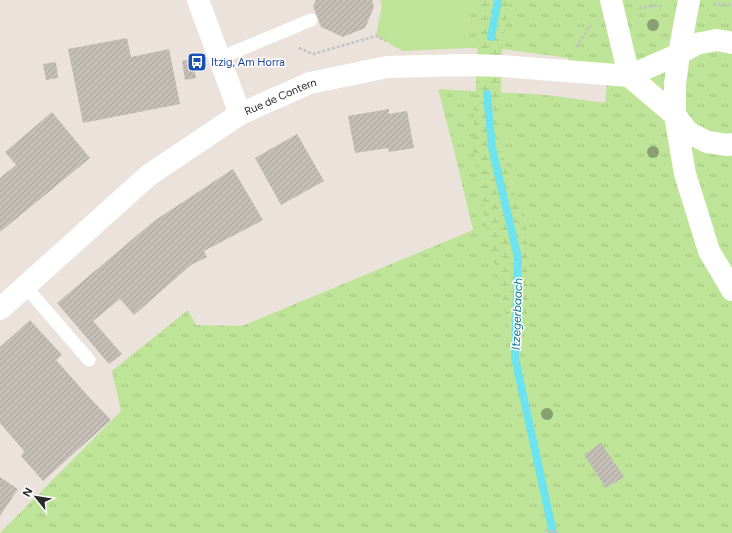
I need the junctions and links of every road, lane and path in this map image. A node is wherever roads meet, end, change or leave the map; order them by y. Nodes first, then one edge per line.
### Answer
1 (198, 0) edge
2 (690, 0) edge
3 (612, 6) edge
4 (311, 20) dead end
5 (732, 43) edge
6 (573, 52) dead end
7 (678, 54) junction
8 (220, 58) junction
9 (629, 76) junction
10 (240, 114) junction
11 (675, 115) junction
12 (732, 144) edge
13 (25, 286) junction
14 (732, 290) edge
15 (0, 309) edge
16 (89, 360) dead end
17 (545, 530) dead end
18 (559, 532) dead end

1 - 8 street
2 - 7 street
3 - 6 path
3 - 9 street
4 - 8 lane
5 - 7 street, Rue de Contern
7 - 9 street, Rue de Contern
7 - 11 street
8 - 10 street
9 - 10 street, Rue de Contern
9 - 11 street
10 - 13 street, Rue de Contern
11 - 12 street
11 - 14 street
13 - 15 street, Rue de Contern
13 - 16 lane
17 - 18 path

